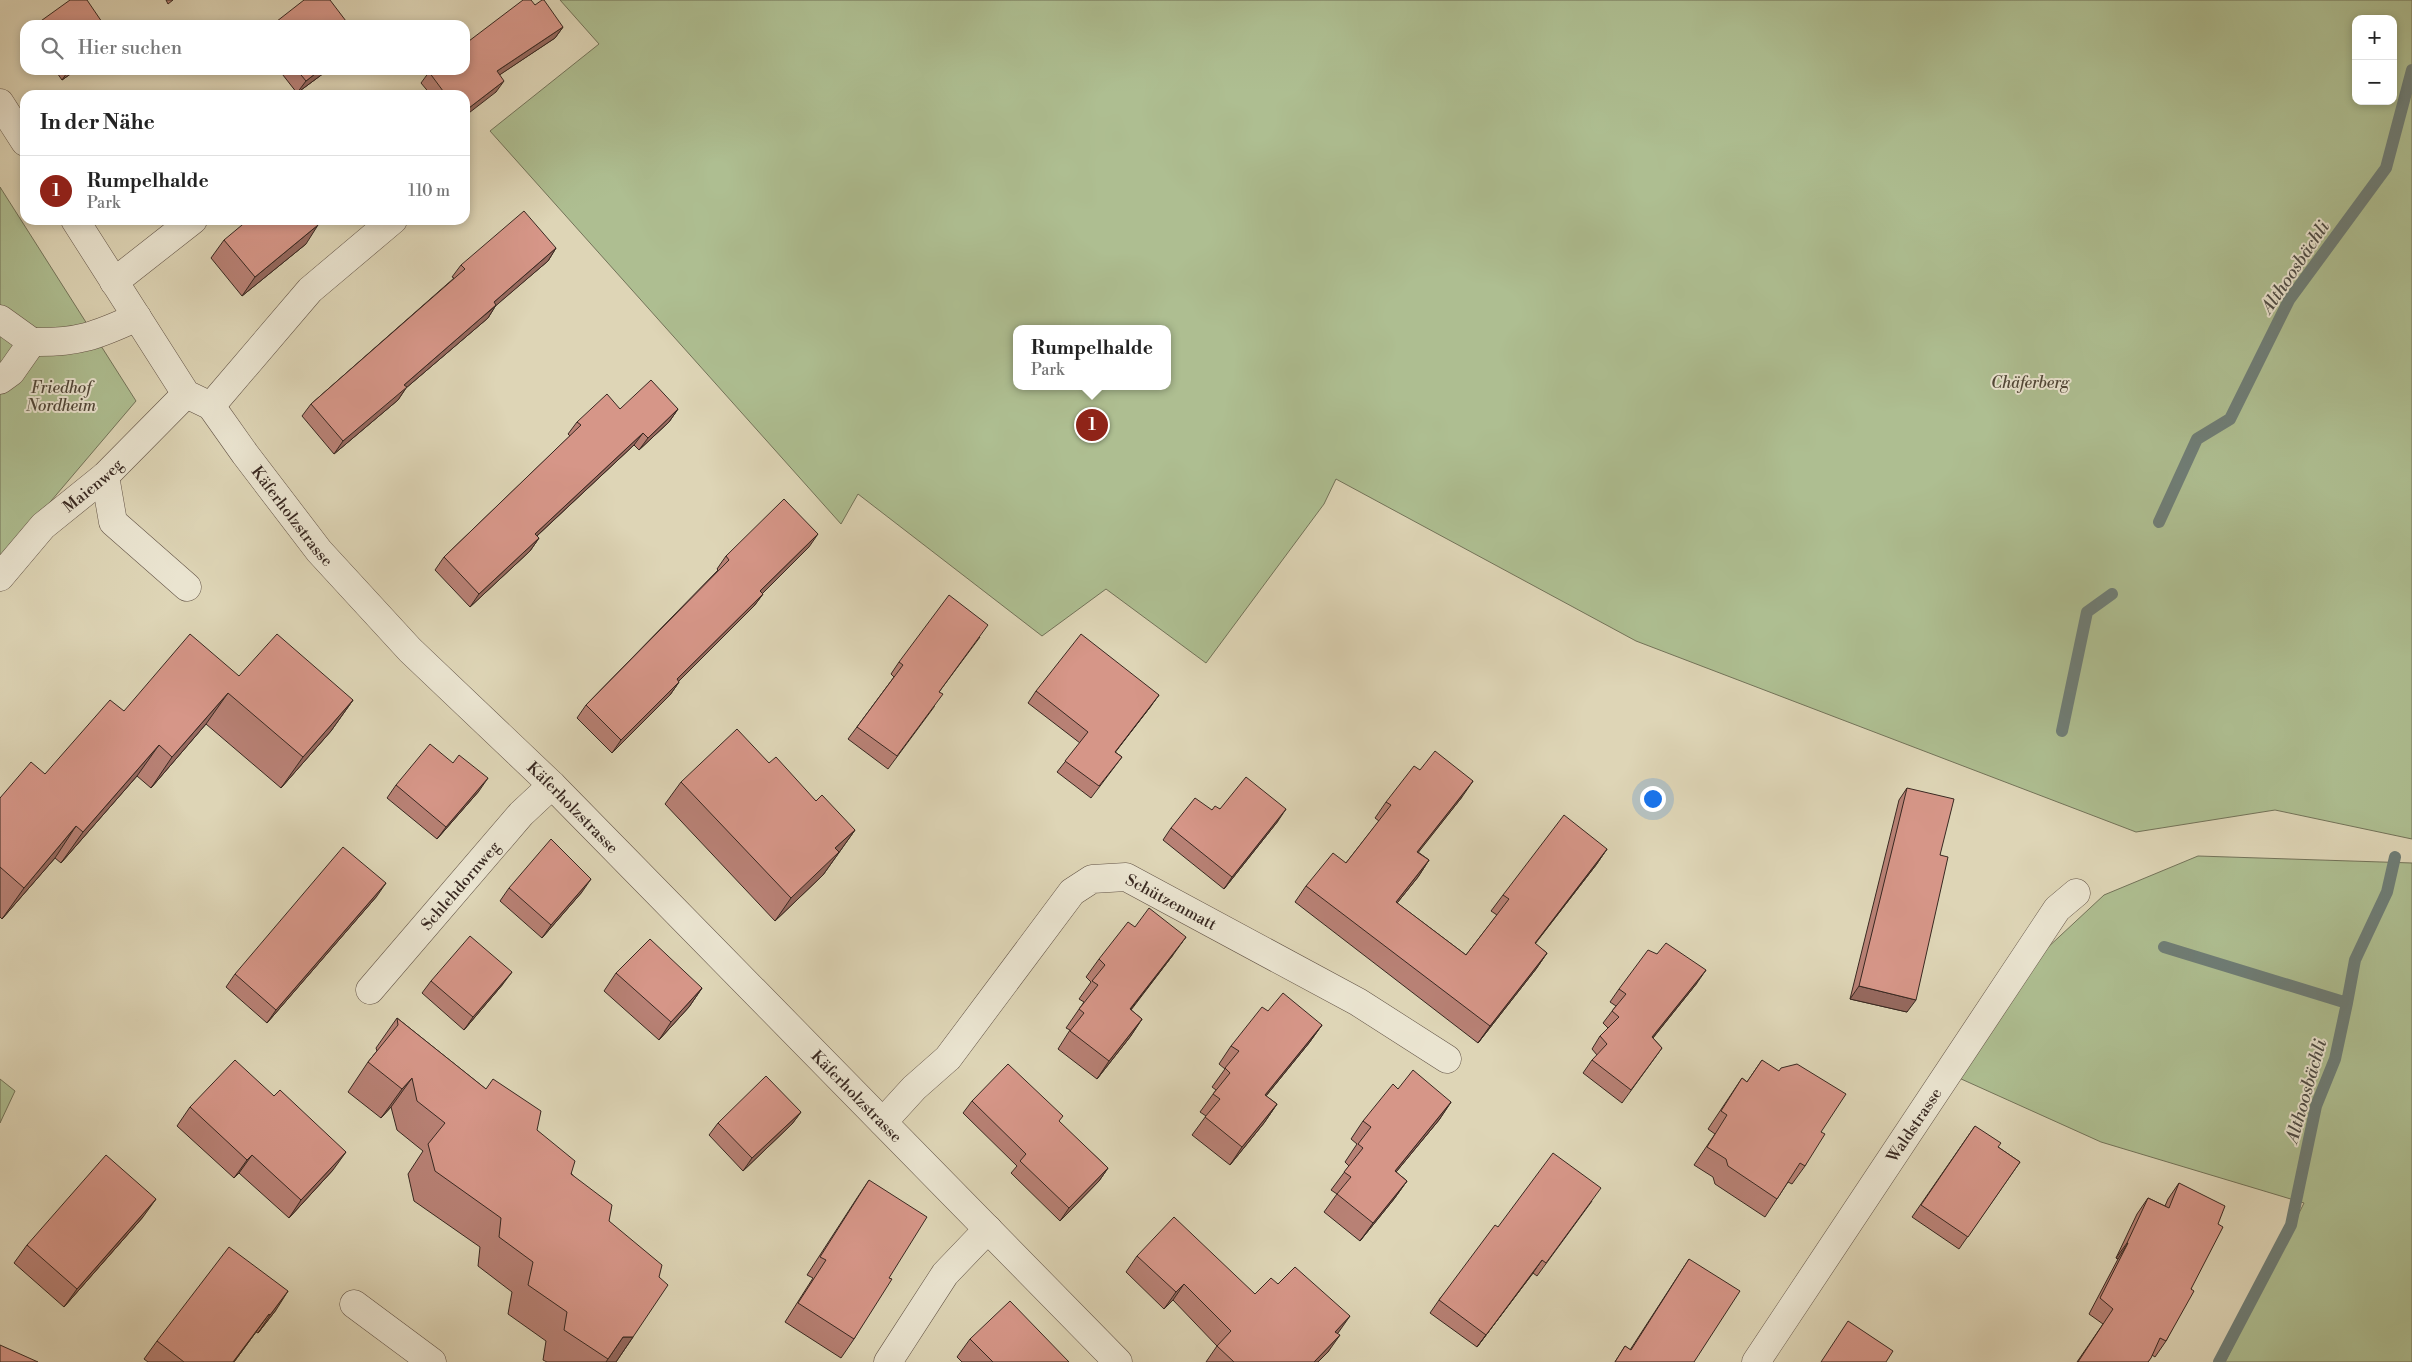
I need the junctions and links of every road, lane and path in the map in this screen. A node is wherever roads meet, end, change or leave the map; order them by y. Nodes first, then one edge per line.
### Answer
1 (0, 102) edge
2 (20, 134) edge
3 (78, 225) edge
4 (187, 225) edge
5 (387, 225) edge
6 (114, 282) junction
7 (0, 318) edge
8 (137, 318) junction
9 (32, 342) junction
10 (0, 380) edge
11 (186, 394) junction
12 (211, 406) junction
13 (105, 476) junction
14 (0, 577) edge
15 (187, 587) dead end
16 (552, 785) junction
17 (2076, 893) dead end
18 (370, 990) dead end
19 (1447, 1059) dead end
20 (883, 1122) junction
21 (988, 1229) junction
22 (354, 1304) dead end
23 (432, 1362) edge
24 (888, 1362) edge
25 (1118, 1362) edge
26 (1756, 1362) edge

1 - 2 street
3 - 6 street
4 - 6 street
5 - 12 street
6 - 8 street
7 - 9 street
8 - 9 street
8 - 11 street
9 - 10 street
11 - 12 street, Käferholzstrasse
11 - 13 street, Maienweg
12 - 16 street, Käferholzstrasse
13 - 14 street, Maienweg
13 - 15 street
16 - 18 street, Schlehdornweg
16 - 20 street, Käferholzstrasse
17 - 26 street, Waldstrasse
19 - 20 street, Schützenmatt
20 - 21 street, Käferholzstrasse
21 - 24 street
21 - 25 street, Käferholzstrasse
22 - 23 street

